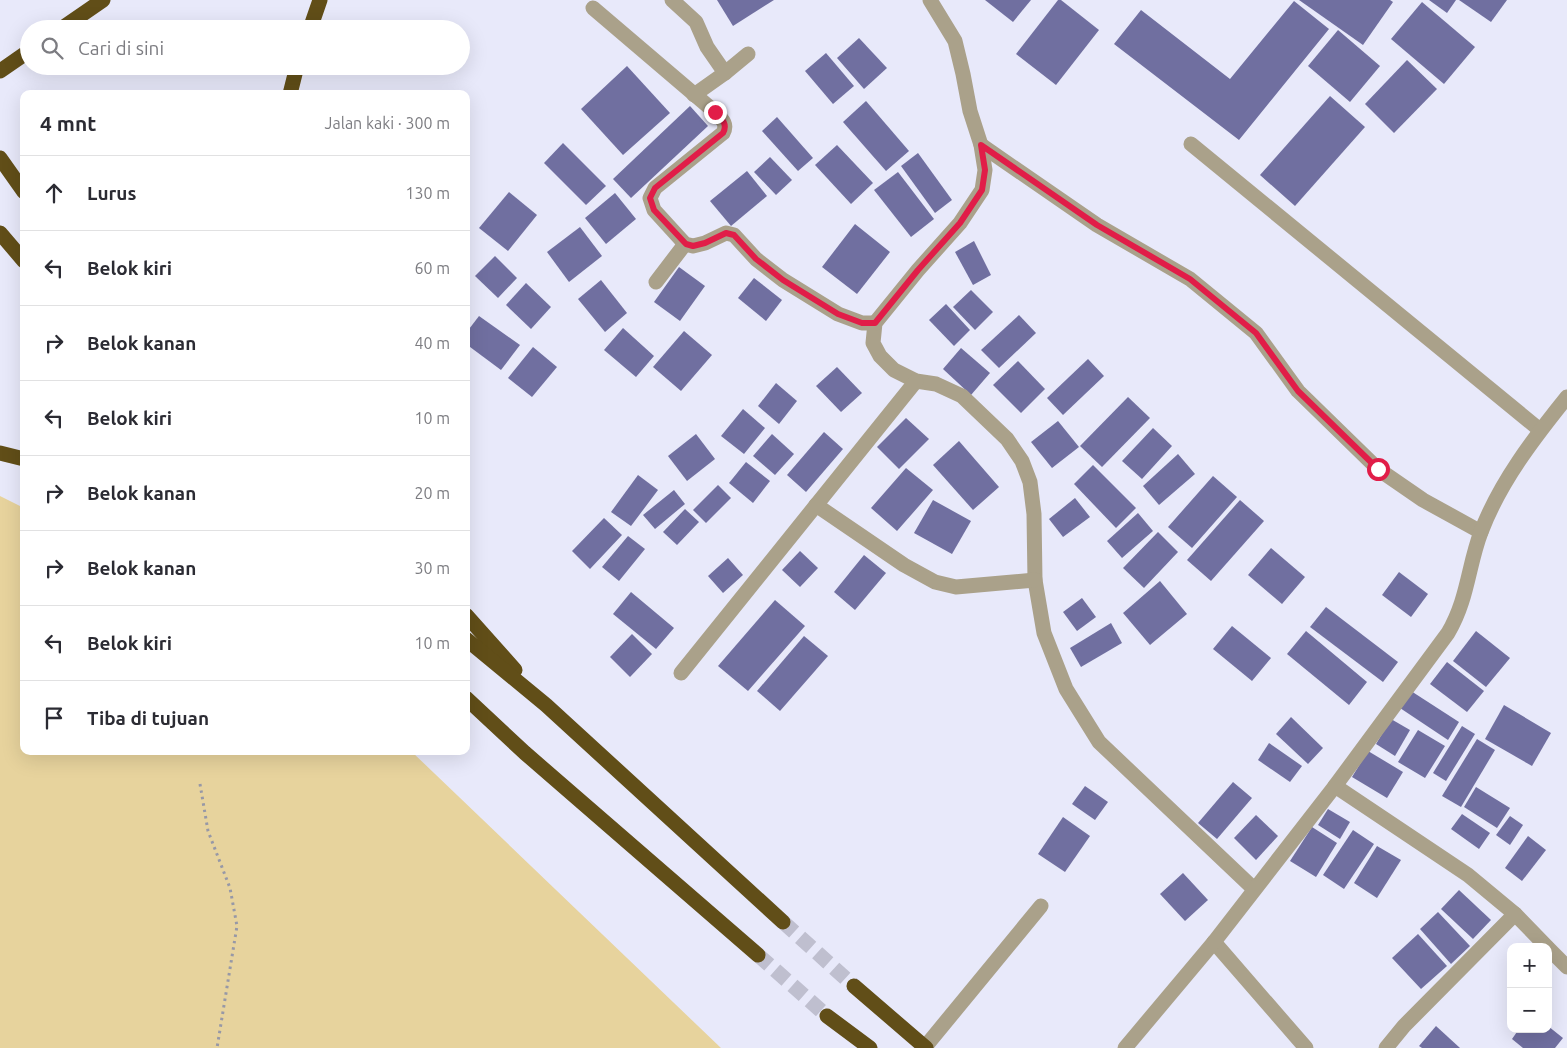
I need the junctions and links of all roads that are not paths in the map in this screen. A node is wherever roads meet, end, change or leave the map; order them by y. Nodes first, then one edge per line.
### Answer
1 (103, 0) edge
2 (320, 0) edge
3 (672, 0) edge
4 (930, 0) edge
5 (593, 8) dead end
6 (74, 20) edge
7 (313, 20) edge
8 (748, 54) dead end
9 (20, 57) edge
10 (0, 71) edge
11 (725, 73) junction
12 (295, 75) edge
13 (291, 90) edge
14 (694, 95) junction
15 (1191, 144) dead end
16 (981, 145) junction
17 (0, 158) edge
18 (20, 187) edge
19 (0, 234) edge
20 (686, 244) junction
21 (20, 256) edge
22 (656, 282) dead end
23 (875, 323) junction
24 (916, 380) junction
25 (1567, 397) edge
26 (1540, 430) junction
27 (0, 454) edge
28 (20, 457) edge
29 (816, 505) junction
30 (1481, 532) junction
31 (1035, 580) junction
32 (470, 619) edge
33 (470, 642) edge
34 (680, 673) dead end
35 (470, 702) edge
36 (546, 705) junction
37 (470, 714) edge
38 (524, 753) junction
39 (1335, 786) junction
40 (1254, 889) junction
41 (1041, 906) dead end
42 (1515, 914) junction
43 (783, 922) tunnel mouth
44 (1214, 942) junction
45 (1544, 943) edge
46 (1552, 951) edge
47 (758, 954) tunnel mouth
48 (1567, 967) edge
49 (854, 986) tunnel mouth
50 (827, 1016) tunnel mouth
51 (870, 1048) edge
52 (926, 1048) edge
53 (1125, 1048) edge
54 (1306, 1048) edge
55 (1386, 1048) edge

1 - 6 highway
2 - 7 highway
3 - 11 street
4 - 16 street
5 - 14 street
8 - 11 street
9 - 10 highway
11 - 14 street
12 - 13 highway
14 - 20 street
15 - 26 street
16 - 23 street
16 - 30 street
17 - 18 highway
19 - 21 highway
20 - 22 street
20 - 23 street
23 - 24 street
24 - 29 street
24 - 31 street
25 - 26 street
26 - 30 street
27 - 28 highway
29 - 31 street
29 - 34 street
30 - 39 street
31 - 40 street
32 - 36 highway
33 - 36 highway
35 - 38 highway
36 - 43 highway
37 - 38 highway
38 - 47 highway
39 - 40 street
39 - 42 street
40 - 44 street
41 - 52 street
42 - 45 street
42 - 55 street
44 - 53 street
44 - 54 street
46 - 48 street
49 - 52 highway
50 - 51 highway

